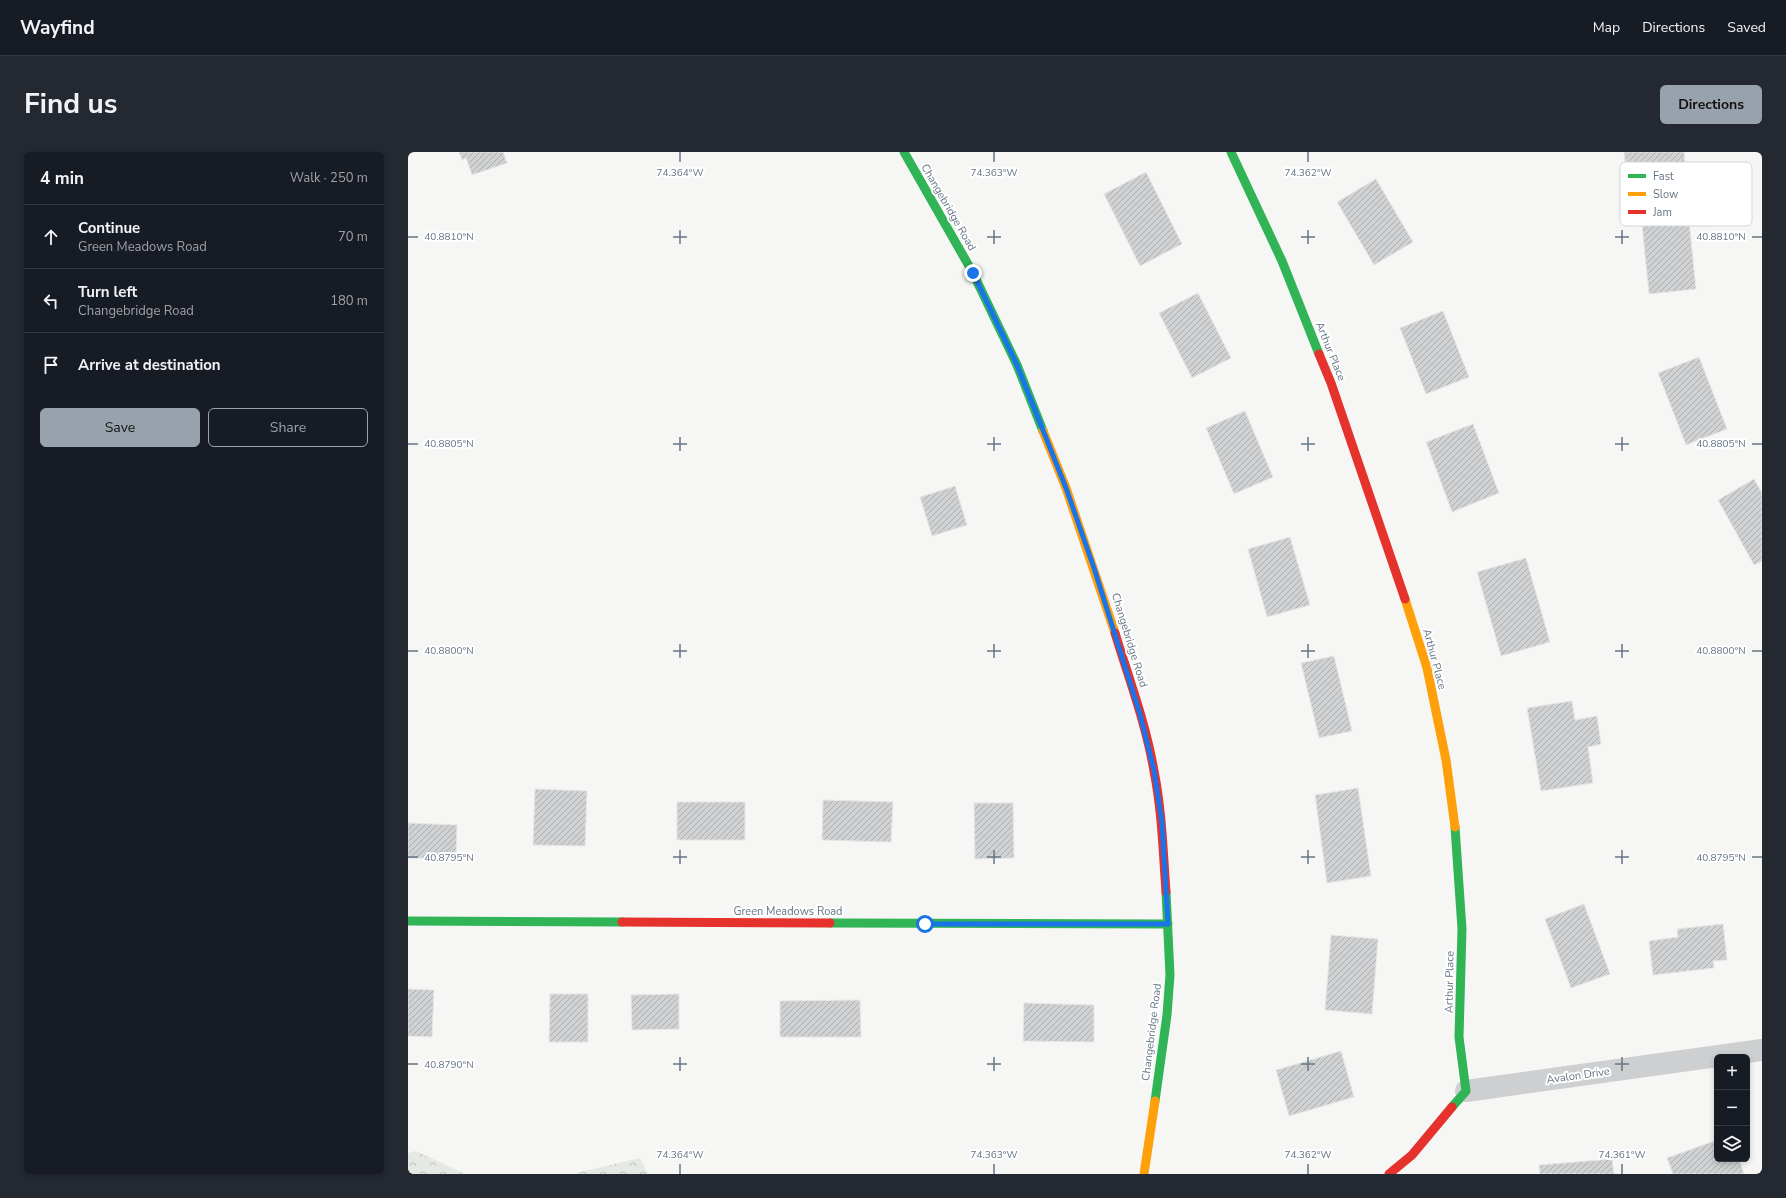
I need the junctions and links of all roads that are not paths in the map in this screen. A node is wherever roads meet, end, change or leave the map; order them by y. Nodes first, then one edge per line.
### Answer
1 (904, 152) edge
2 (1231, 152) edge
3 (408, 921) edge
4 (1168, 924) junction
5 (1762, 1050) edge
6 (1466, 1091) junction
7 (1144, 1174) edge
8 (1389, 1174) edge

1 - 4 street, Changebridge Road
2 - 6 street, Arthur Place
3 - 4 street, Green Meadows Road
4 - 7 street, Changebridge Road
5 - 6 street, Avalon Drive
6 - 8 street

